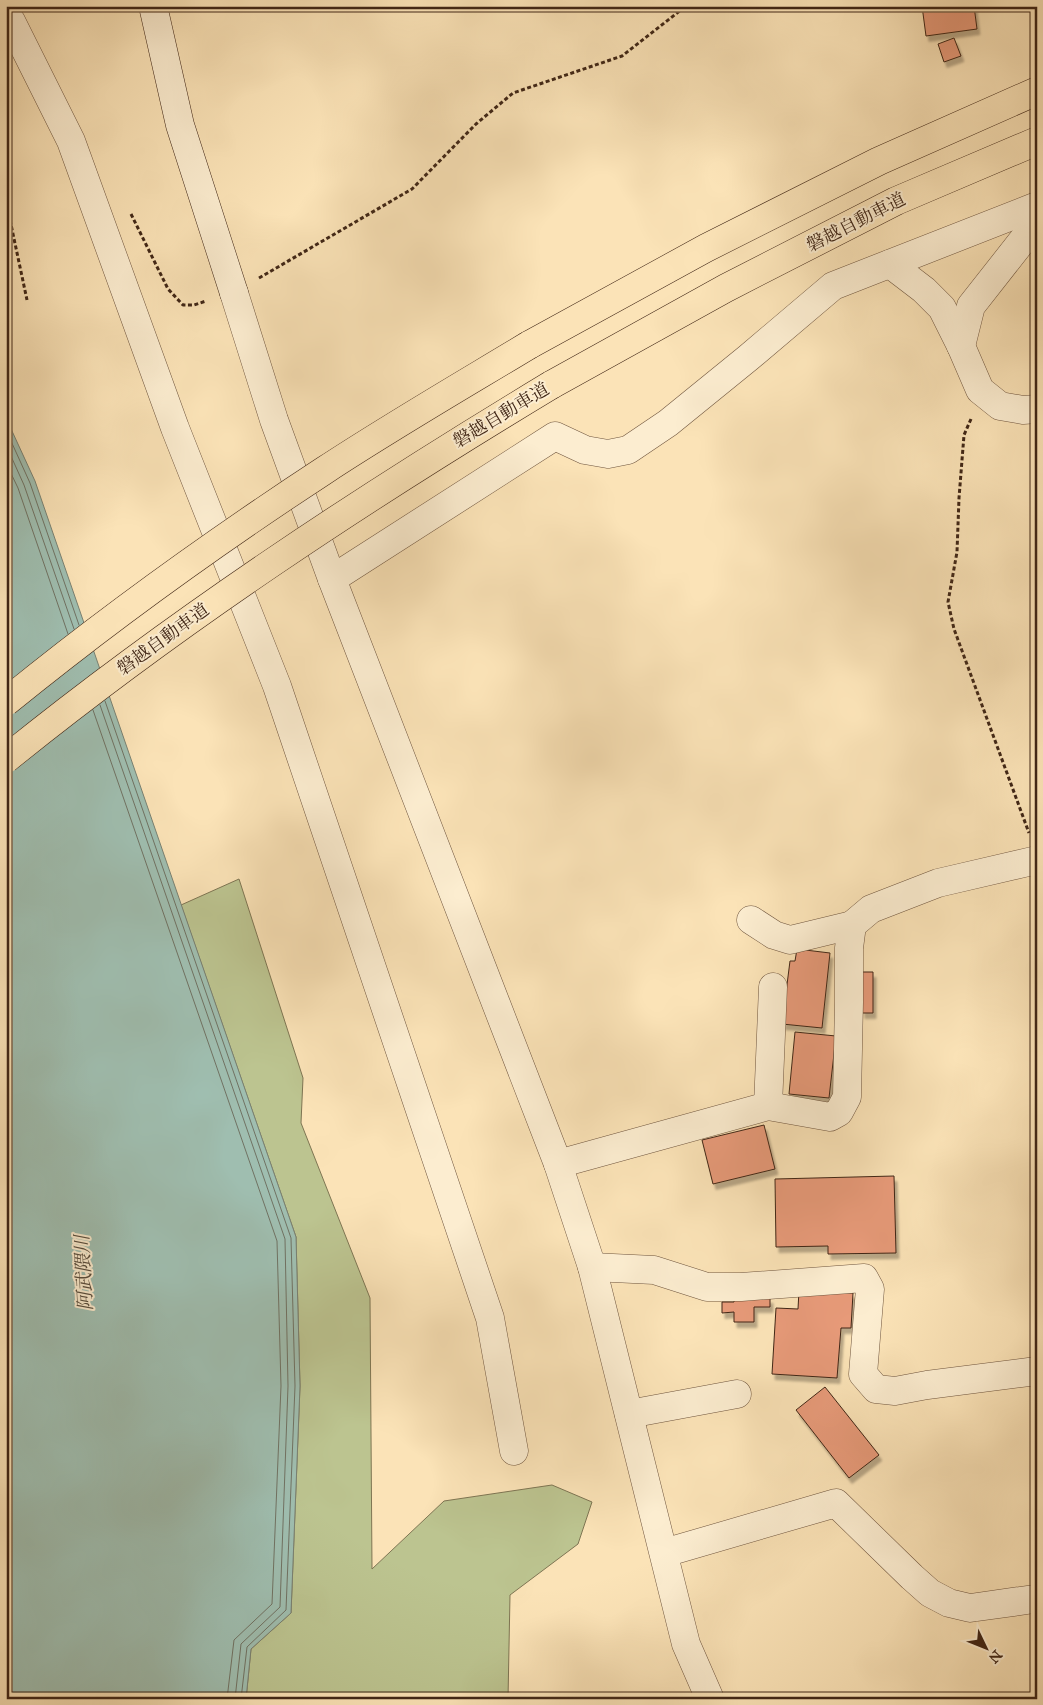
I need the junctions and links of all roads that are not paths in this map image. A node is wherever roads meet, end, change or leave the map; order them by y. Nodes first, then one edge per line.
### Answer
1 (153, 6) edge
2 (11, 21) dead end
3 (1037, 91) edge
4 (1037, 141) edge
5 (1037, 206) edge
6 (1037, 222) edge
7 (890, 264) junction
8 (961, 346) junction
9 (1037, 409) edge
10 (332, 579) junction
11 (6, 702) edge
12 (6, 759) edge
13 (1033, 848) edge
14 (751, 920) dead end
15 (852, 924) junction
16 (773, 986) dead end
17 (768, 1106) junction
18 (558, 1164) junction
19 (592, 1267) junction
20 (1037, 1371) edge
21 (737, 1394) dead end
22 (629, 1414) junction
23 (514, 1451) dead end
24 (664, 1553) junction
25 (1034, 1599) dead end
26 (710, 1699) edge

1 - 10 street
2 - 23 street
3 - 11 highway, bridge
4 - 12 highway, 磐越自動車道, bridge
5 - 7 street
6 - 8 street
7 - 8 street
7 - 10 street
8 - 9 street
10 - 18 street
13 - 15 street
14 - 15 street
15 - 17 street
16 - 17 street
17 - 18 street
18 - 19 street
19 - 20 street
19 - 22 street
21 - 22 street
22 - 24 street
24 - 25 street
24 - 26 street

